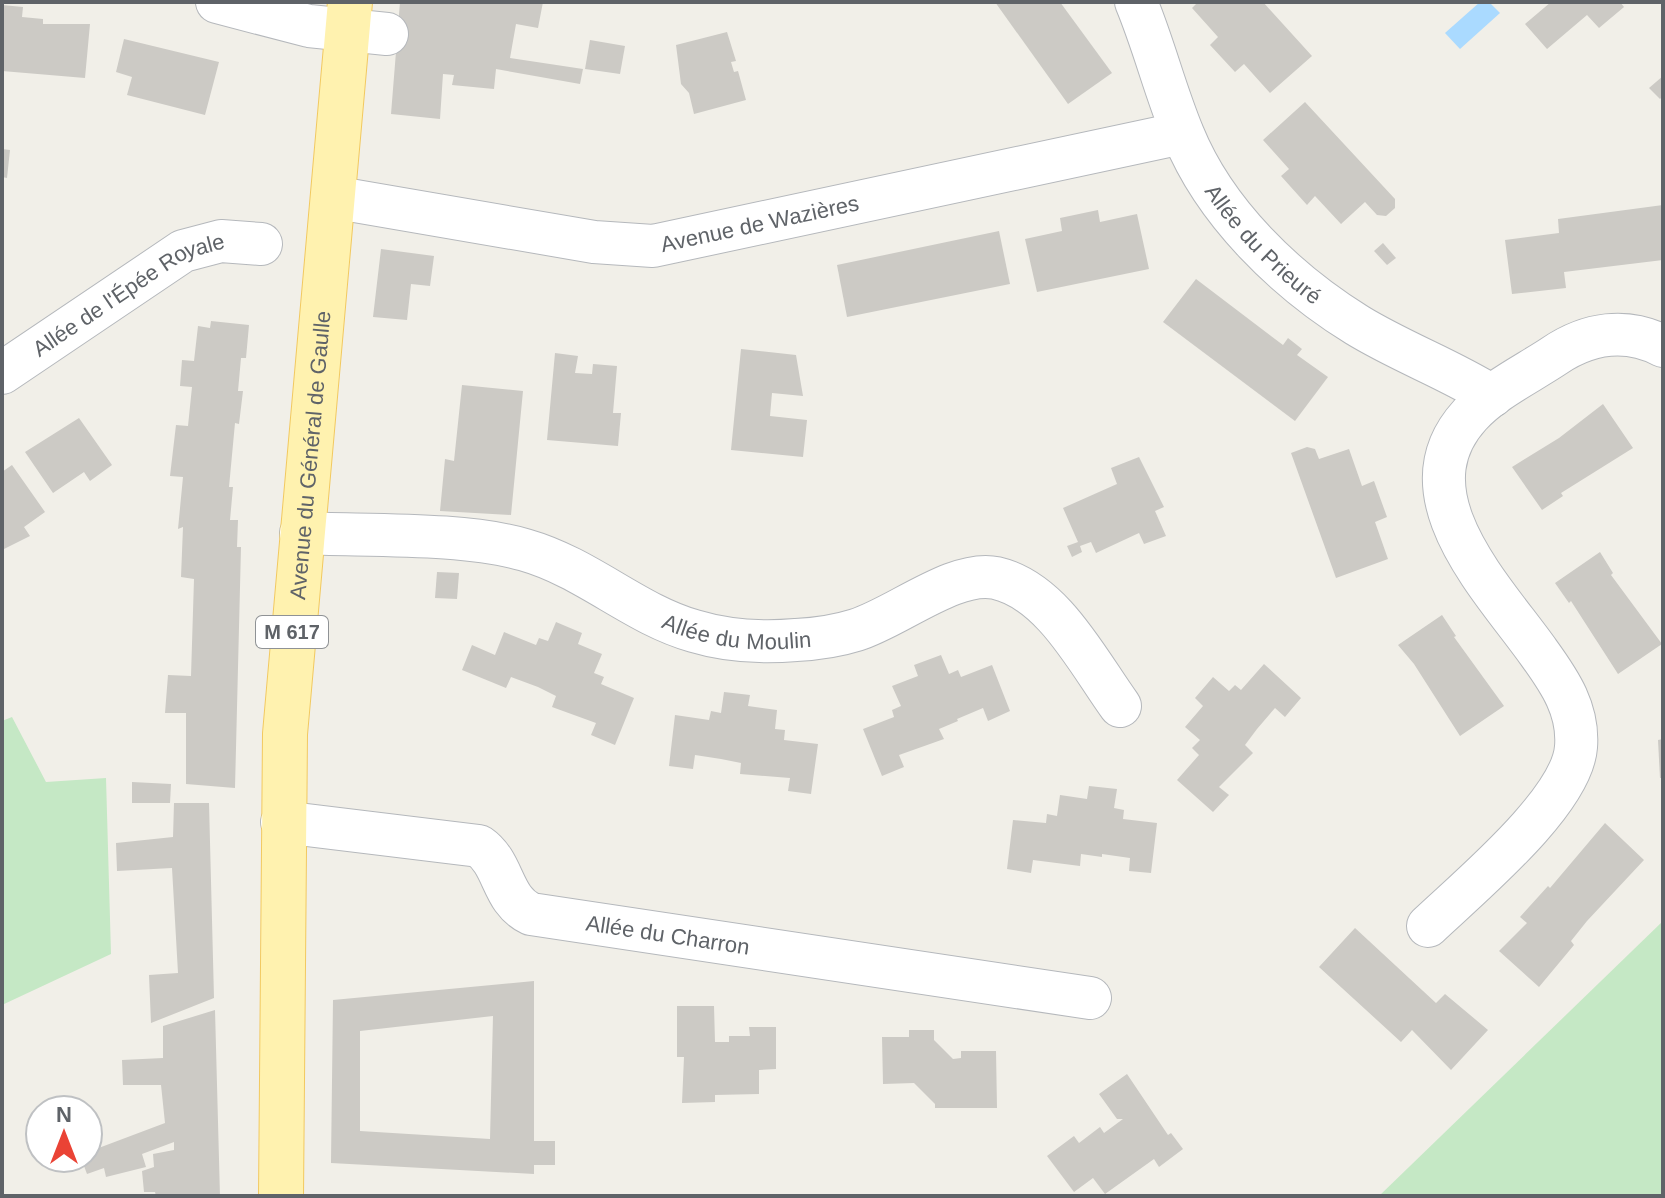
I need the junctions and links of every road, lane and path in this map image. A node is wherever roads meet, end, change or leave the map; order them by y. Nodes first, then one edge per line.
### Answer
1 (217, 2) edge
2 (1136, 2) edge
3 (362, 23) edge
4 (1182, 133) junction
5 (332, 197) junction
6 (261, 244) dead end
7 (1663, 346) edge
8 (2, 373) edge
9 (1492, 396) junction
10 (301, 533) junction
11 (1120, 706) dead end
12 (282, 822) junction
13 (1428, 926) dead end
14 (1090, 998) dead end
15 (281, 1196) edge

1 - 3 street
2 - 4 street, Allée du Prieuré
3 - 5 main road, Avenue du Général de Gaulle / M 617
4 - 5 street, Avenue de Wazières
4 - 9 street, Allée du Prieuré
5 - 10 main road, Avenue du Général de Gaulle / M 617
6 - 8 street, Allée de l'Épée Royale
7 - 9 street
9 - 13 street
10 - 11 street, Allée du Moulin
10 - 12 main road, Avenue du Général de Gaulle / M 617
12 - 14 street, Allée du Charron
12 - 15 main road, Avenue du Général de Gaulle / M 617

